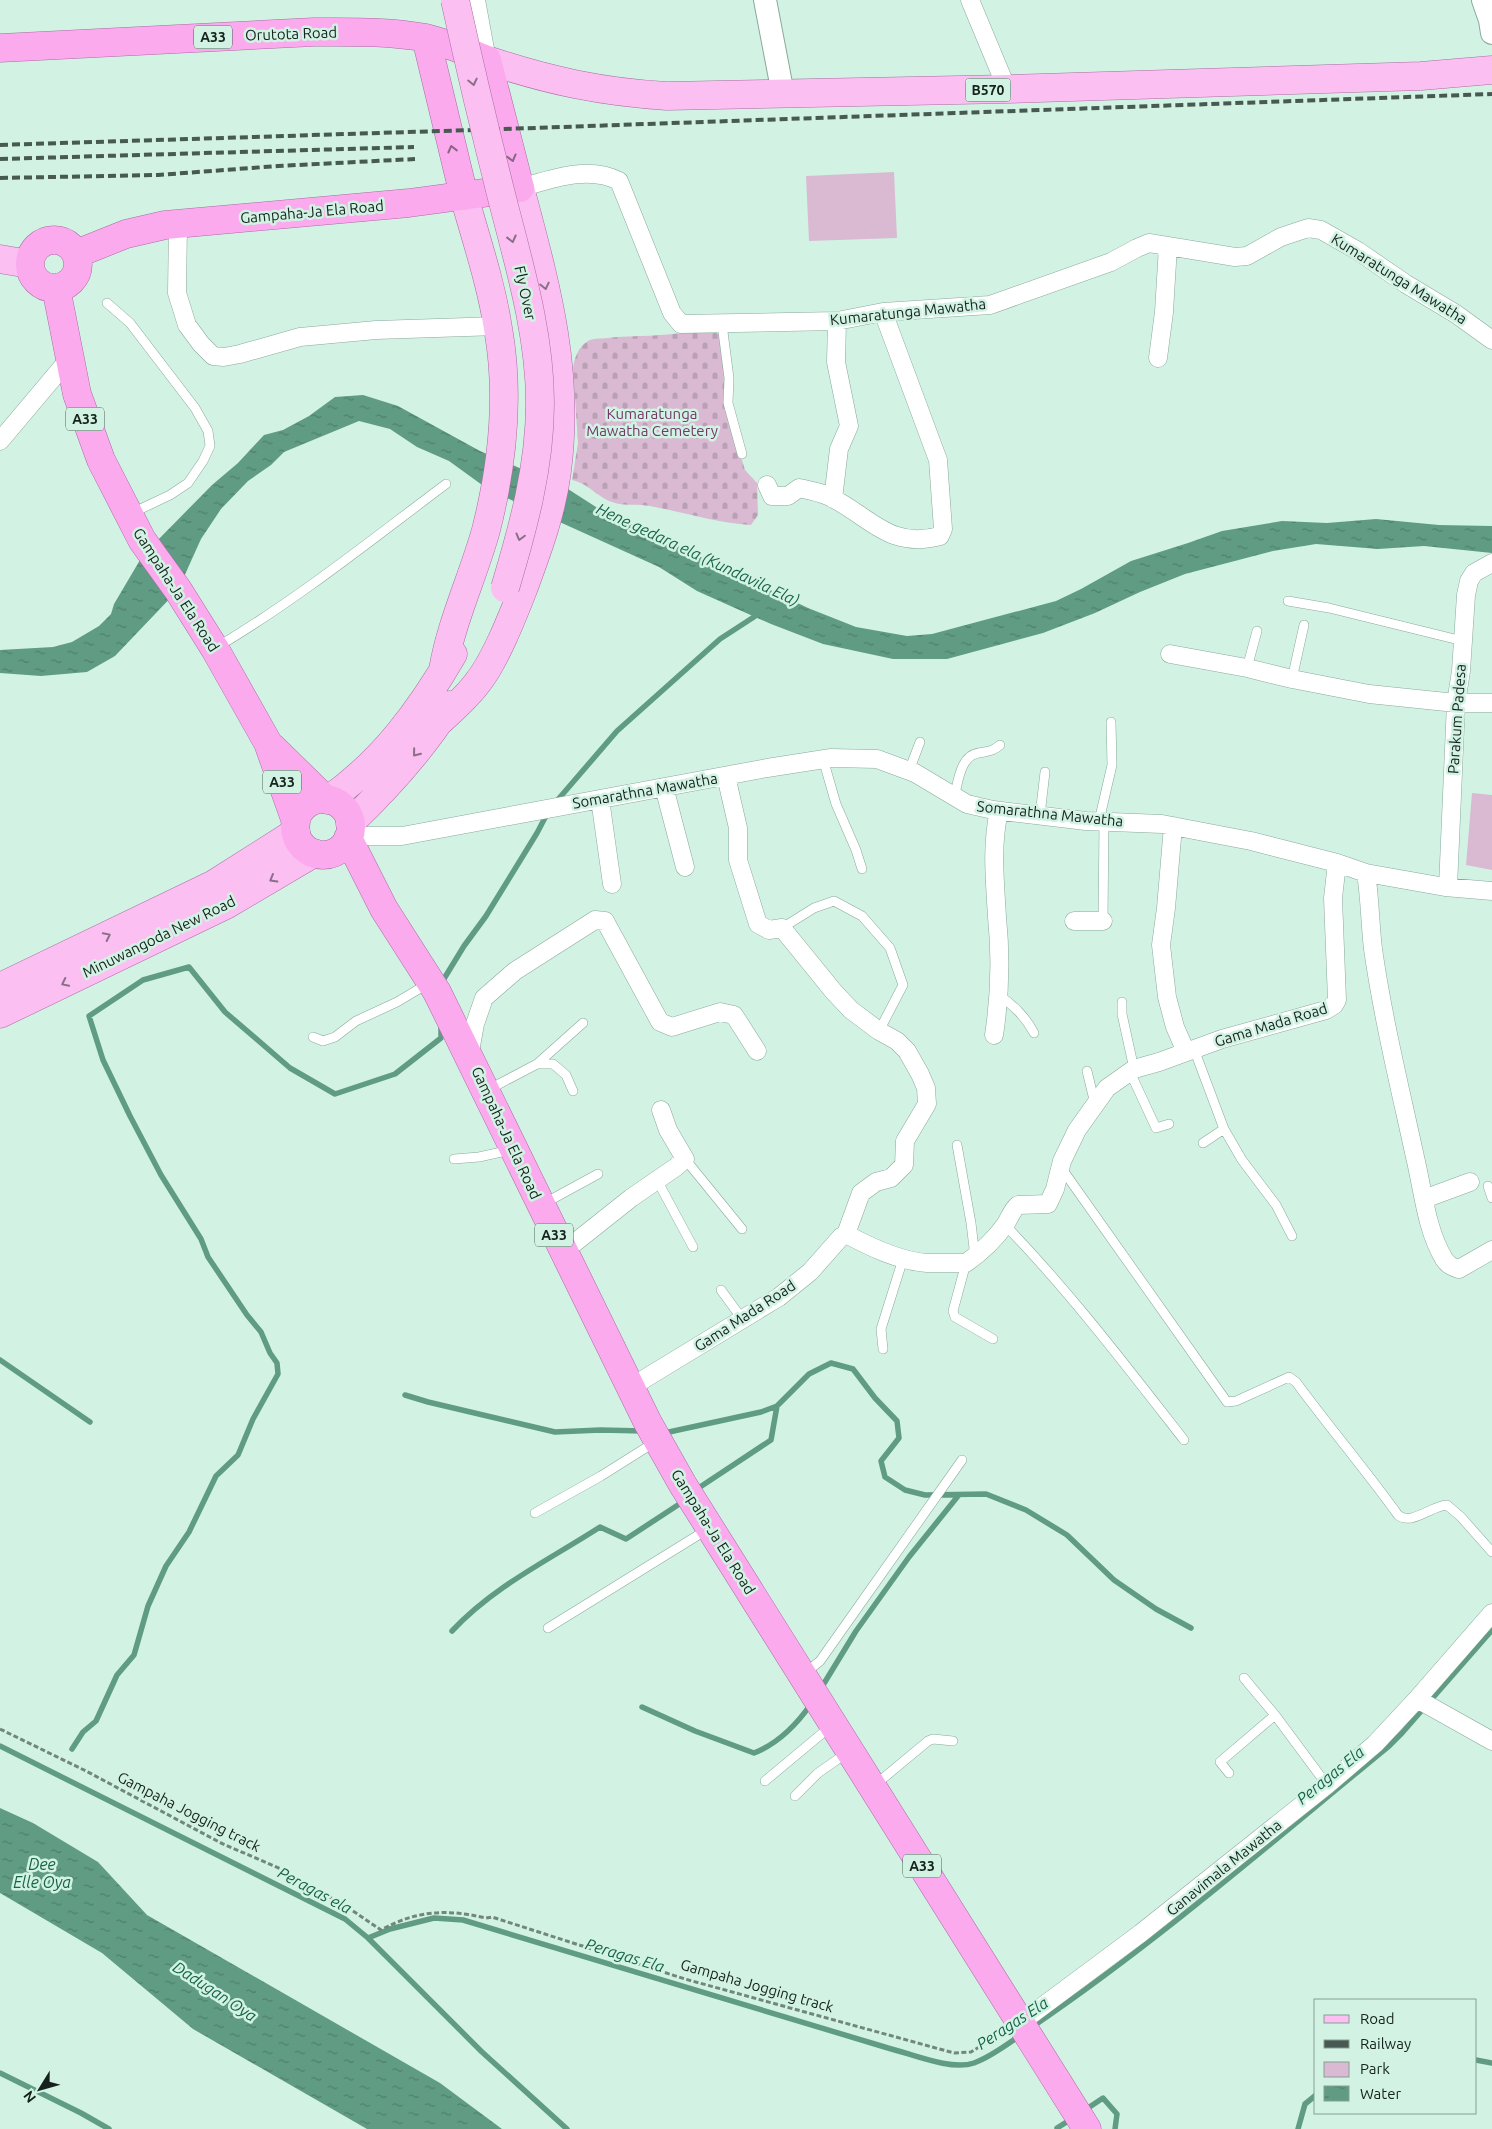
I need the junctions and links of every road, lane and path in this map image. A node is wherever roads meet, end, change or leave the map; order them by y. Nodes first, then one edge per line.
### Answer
1 (435, 0) edge
2 (455, 0) edge
3 (476, 0) edge
4 (765, 0) edge
5 (970, 0) edge
6 (1483, 0) edge
7 (1492, 33) edge
8 (426, 38) junction
9 (0, 48) edge
10 (487, 60) junction
11 (1492, 70) edge
12 (1007, 90) junction
13 (783, 94) junction
14 (520, 188) junction
15 (464, 196) junction
16 (178, 224) junction
17 (1168, 246) junction
18 (76, 254) junction
19 (0, 259) edge
20 (29, 264) junction
21 (56, 288) junction
22 (107, 303) dead end
23 (882, 312) junction
24 (837, 321) junction
25 (722, 324) junction
26 (498, 326) junction
27 (1492, 340) edge
28 (1158, 358) dead end
29 (69, 359) junction
30 (0, 441) edge
31 (742, 454) dead end
32 (446, 484) dead end
33 (767, 485) dead end
34 (833, 498) junction
35 (129, 514) junction
36 (1492, 563) edge
37 (496, 585) junction
38 (1288, 601) dead end
39 (1304, 626) dead end
40 (1257, 631) dead end
41 (1463, 641) junction
42 (214, 649) junction
43 (1170, 654) dead end
44 (1247, 668) junction
45 (443, 670) junction
46 (1292, 679) junction
47 (1456, 703) junction
48 (1492, 703) edge
49 (441, 720) junction
50 (1111, 722) dead end
51 (920, 742) dead end
52 (268, 743) junction
53 (1000, 745) dead end
54 (822, 759) junction
55 (909, 771) junction
56 (1045, 772) dead end
57 (726, 776) junction
58 (664, 787) junction
59 (954, 798) junction
60 (327, 799) junction
61 (600, 799) junction
62 (999, 811) junction
63 (1040, 816) junction
64 (1101, 821) junction
65 (1173, 826) junction
66 (296, 827) junction
67 (349, 832) junction
68 (320, 854) junction
69 (1338, 863) junction
70 (684, 867) dead end
71 (862, 869) dead end
72 (1366, 873) junction
73 (612, 884) dead end
74 (1448, 887) junction
75 (1492, 892) edge
76 (384, 909) junction
77 (1074, 921) dead end
78 (1104, 921) joint
79 (782, 928) junction
80 (0, 987) edge
81 (434, 987) junction
82 (999, 995) junction
83 (1122, 1002) dead end
84 (0, 1014) edge
85 (583, 1023) dead end
86 (879, 1032) junction
87 (1034, 1033) dead end
88 (994, 1035) dead end
89 (313, 1037) dead end
90 (467, 1050) junction
91 (1190, 1050) junction
92 (757, 1051) dead end
93 (537, 1064) junction
94 (1087, 1071) dead end
95 (1132, 1071) junction
96 (573, 1091) dead end
97 (487, 1094) junction
98 (1095, 1104) junction
99 (660, 1110) dead end
100 (1169, 1124) dead end
101 (1224, 1129) junction
102 (1203, 1143) dead end
103 (957, 1145) dead end
104 (513, 1150) junction
105 (454, 1159) dead end
106 (685, 1159) junction
107 (1060, 1166) junction
108 (598, 1174) dead end
109 (657, 1180) junction
110 (1470, 1182) dead end
111 (1488, 1186) dead end
112 (1492, 1198) edge
113 (1424, 1199) junction
114 (540, 1206) junction
115 (1005, 1225) junction
116 (742, 1230) dead end
117 (846, 1234) junction
118 (1292, 1236) dead end
119 (693, 1247) dead end
120 (1492, 1250) edge
121 (563, 1252) junction
122 (903, 1259) junction
123 (970, 1260) junction
124 (721, 1290) dead end
125 (743, 1320) junction
126 (993, 1339) dead end
127 (883, 1349) dead end
128 (631, 1388) junction
129 (652, 1432) junction
130 (1184, 1440) dead end
131 (962, 1460) dead end
132 (697, 1506) junction
133 (534, 1513) dead end
134 (1492, 1552) edge
135 (1492, 1613) edge
136 (548, 1628) dead end
137 (1244, 1678) dead end
138 (817, 1697) junction
139 (1417, 1699) junction
140 (1275, 1715) junction
141 (0, 1729) edge
142 (953, 1741) dead end
143 (1492, 1741) edge
144 (850, 1750) junction
145 (1229, 1773) dead end
146 (765, 1781) dead end
147 (1327, 1786) junction
148 (873, 1787) junction
149 (795, 1796) dead end
150 (1025, 2032) junction
151 (1081, 2120) edge

1 - 37 main road, Fly Over
2 -> 37 main road, Fly Over, bridge
3 - 10 street
4 - 13 street
5 - 12 street
6 - 7 street
8 - 9 highway, Orutota Road / A33
8 - 10 highway, Orutota Road / A33
15 -> 8 highway
10 - 13 main road, B570
10 -> 14 highway
11 - 12 main road, B570
12 - 13 main road, B570
14 - 15 highway, Gampaha-Ja Ela Road
14 - 25 street, Kumaratunga Mawatha
14 -> 49 main road
15 - 16 highway, Gampaha-Ja Ela Road
15 - 26 main road
16 - 18 highway, Gampaha-Ja Ela Road
16 - 26 street
17 - 23 street, Kumaratunga Mawatha
17 - 27 street, Kumaratunga Mawatha
17 - 28 street
18 - 20 highway
18 - 21 highway
19 - 20 main road
20 - 21 highway
21 - 29 highway, Gampaha-Ja Ela Road / A33
22 - 35 lane
23 - 24 street, Kumaratunga Mawatha
23 - 34 street
24 - 25 street, Kumaratunga Mawatha
24 - 34 street
25 - 31 lane
26 - 45 main road
29 - 30 street
29 - 35 highway, Gampaha-Ja Ela Road / A33
32 - 42 lane
33 - 34 street
35 - 42 highway, Gampaha-Ja Ela Road / A33
36 - 41 street, Parakum Padesa
37 - 45 main road
37 - 49 main road
38 - 41 lane
39 - 46 lane
40 - 44 lane
41 - 47 street, Parakum Padesa
42 - 52 highway, Gampaha-Ja Ela Road / A33
43 - 44 street
44 - 46 street
45 - 60 main road
46 - 47 street
47 - 48 street
47 - 74 street, Parakum Padesa
49 -> 67 main road
50 - 64 lane
51 - 55 lane
52 - 60 highway, Gampaha-Ja Ela Road / A33
52 - 66 highway, Gampaha-Ja Ela Road / A33
53 - 59 lane
54 - 55 street, Somarathna Mawatha
54 - 57 street, Somarathna Mawatha
54 - 71 lane
55 - 59 street, Somarathna Mawatha
56 - 63 lane
57 - 58 street, Somarathna Mawatha
57 - 79 street
58 - 61 street, Somarathna Mawatha
58 - 70 street
59 - 62 street, Somarathna Mawatha
60 - 66 highway
60 - 67 highway
61 - 67 street, Somarathna Mawatha
61 - 73 street
62 - 63 street, Somarathna Mawatha
62 - 82 street
63 - 64 street, Somarathna Mawatha
64 - 65 street, Somarathna Mawatha
64 - 78 lane
65 - 69 street, Somarathna Mawatha
65 - 91 street
66 - 68 highway
80 -> 66 main road, Minuwangoda New Road
67 - 68 highway
67 - 76 highway, Gampaha-Ja Ela Road / A33
68 - 76 highway, Gampaha-Ja Ela Road / A33
68 -> 84 main road, Minuwangoda New Road
69 - 72 street, Somarathna Mawatha
69 - 91 street, Gama Mada Road
72 - 74 street, Somarathna Mawatha
72 - 113 street
74 - 75 street, Somarathna Mawatha
76 - 81 highway, Gampaha-Ja Ela Road / A33
77 - 78 street
79 - 86 street
79 - 86 lane
81 - 89 lane
81 - 90 highway, Gampaha-Ja Ela Road / A33
82 - 87 lane
82 - 88 street
83 - 95 lane
85 - 93 lane
86 - 117 street
90 - 92 street
90 - 97 highway, Gampaha-Ja Ela Road / A33
91 - 95 street, Gama Mada Road
91 - 101 lane
93 - 96 lane
93 - 97 lane
94 - 98 lane
95 - 98 street, Gama Mada Road
95 - 100 lane
97 - 104 highway, Gampaha-Ja Ela Road / A33
98 - 107 street, Gama Mada Road
99 - 106 street
101 - 102 lane
101 - 118 lane
103 - 123 lane
104 - 105 lane
104 - 114 highway, Gampaha-Ja Ela Road / A33
106 - 109 street
106 - 116 lane
107 - 115 street, Gama Mada Road
107 - 134 lane
108 - 114 lane
109 - 119 lane
109 - 121 street
110 - 113 street
111 - 112 lane
113 - 120 street
114 - 121 highway, Gampaha-Ja Ela Road / A33
115 - 123 street, Gama Mada Road
115 - 130 lane
117 - 122 street
117 - 125 street, Gama Mada Road
121 - 128 highway, Gampaha-Ja Ela Road / A33
122 - 123 street
122 - 127 lane
123 - 126 lane
124 - 125 lane
125 - 128 street, Gama Mada Road
128 - 129 highway, Gampaha-Ja Ela Road / A33
129 - 132 highway, Gampaha-Ja Ela Road / A33
129 - 133 lane
131 - 138 lane
132 - 136 lane
132 - 138 highway, Gampaha-Ja Ela Road / A33
135 - 139 street, Ganavimala Mawatha
137 - 140 lane
138 - 144 highway, Gampaha-Ja Ela Road / A33
138 - 146 lane
139 - 143 street
139 - 147 street, Ganavimala Mawatha
140 - 145 lane
140 - 147 lane
141 - 150 path, Gampaha Jogging track
142 - 148 lane
144 - 148 highway, Gampaha-Ja Ela Road / A33
144 - 149 lane
147 - 150 street, Ganavimala Mawatha
148 - 150 highway, Gampaha-Ja Ela Road / A33
150 - 151 highway, Gampaha-Ja Ela Road / A33

